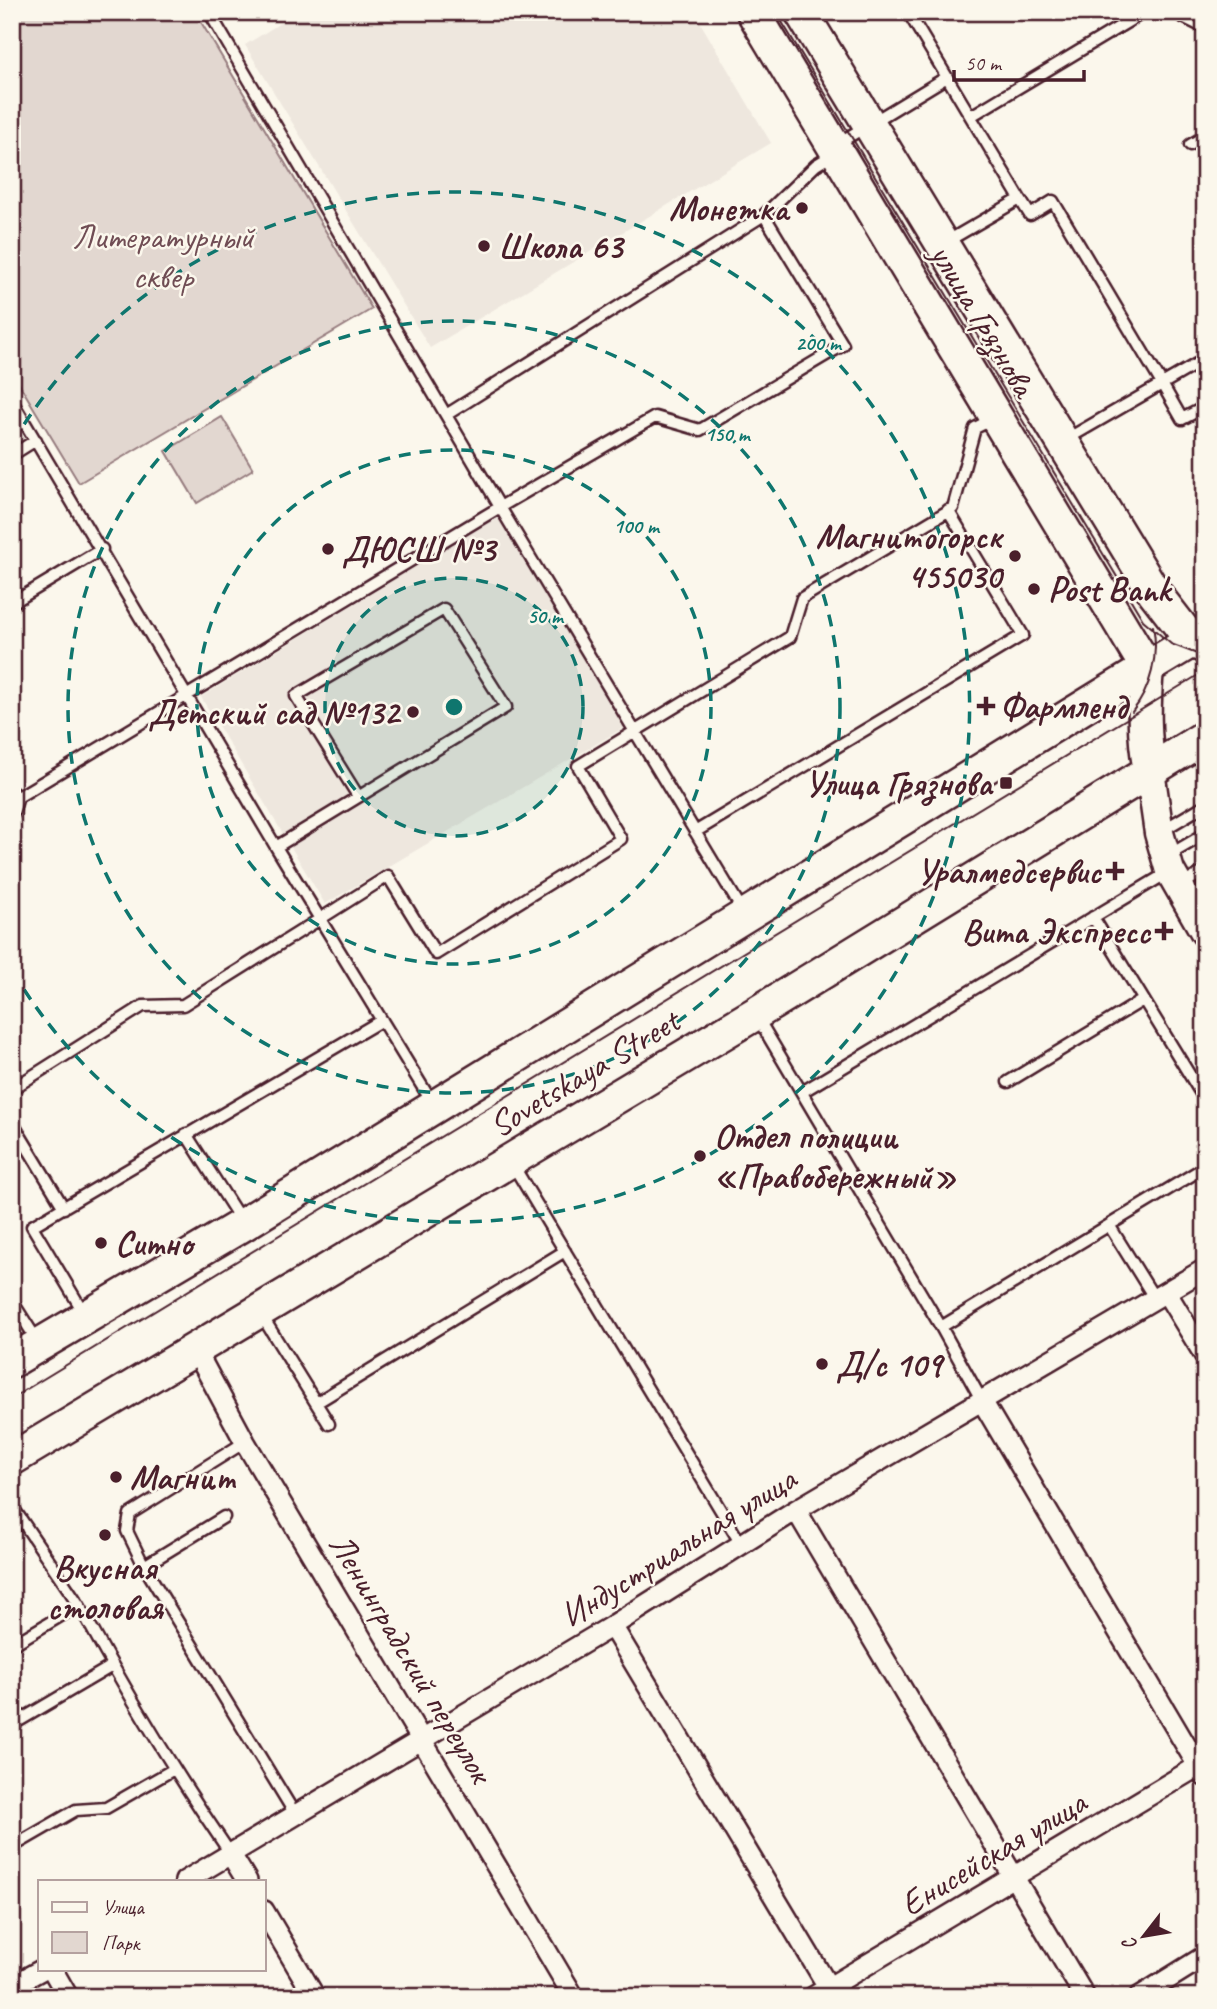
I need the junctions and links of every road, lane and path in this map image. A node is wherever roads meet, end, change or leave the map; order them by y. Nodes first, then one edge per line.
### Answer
1 (209, 12) edge
2 (753, 12) edge
3 (801, 12) edge
4 (908, 12) edge
5 (1144, 12) edge
6 (1173, 12) edge
7 (1205, 28) edge
8 (947, 77) junction
9 (971, 116) junction
10 (869, 124) junction
11 (1205, 136) edge
12 (1190, 145) dead end
13 (835, 149) junction
14 (1020, 199) junction
15 (764, 215) junction
16 (943, 244) junction
17 (1205, 359) edge
18 (1162, 384) junction
19 (12, 401) edge
20 (1205, 407) edge
21 (446, 415) junction
22 (996, 417) junction
23 (36, 440) junction
24 (1063, 442) junction
25 (12, 455) edge
26 (500, 506) junction
27 (948, 510) junction
28 (102, 550) junction
29 (12, 603) edge
30 (1200, 640) edge
31 (1147, 668) junction
32 (185, 695) junction
33 (635, 732) junction
34 (1198, 741) edge
35 (1150, 771) junction
36 (15, 794) edge
37 (358, 796) junction
38 (1205, 805) edge
39 (12, 816) edge
40 (695, 832) junction
41 (1205, 834) edge
42 (276, 846) junction
43 (1168, 862) junction
44 (1205, 871) edge
45 (746, 917) junction
46 (1093, 917) junction
47 (320, 919) junction
48 (1201, 919) edge
49 (1143, 1000) junction
50 (755, 1014) junction
51 (382, 1020) junction
52 (1008, 1082) dead end
53 (12, 1088) edge
54 (802, 1092) junction
55 (1205, 1100) edge
56 (435, 1106) junction
57 (12, 1122) edge
58 (186, 1134) junction
59 (511, 1161) junction
60 (1205, 1167) edge
61 (64, 1208) junction
62 (244, 1224) junction
63 (1109, 1225) junction
64 (565, 1251) junction
65 (1205, 1269) edge
66 (1161, 1296) junction
67 (12, 1301) edge
68 (260, 1313) junction
69 (87, 1318) junction
70 (941, 1327) junction
71 (40, 1346) junction
72 (196, 1351) junction
73 (1205, 1356) edge
74 (12, 1362) edge
75 (982, 1401) junction
76 (316, 1403) junction
77 (329, 1423) dead end
78 (245, 1442) junction
79 (12, 1460) edge
80 (12, 1507) edge
81 (796, 1510) junction
82 (224, 1517) dead end
83 (741, 1544) junction
84 (144, 1566) junction
85 (79, 1605) junction
86 (612, 1626) junction
87 (12, 1645) edge
88 (112, 1665) junction
89 (12, 1725) edge
90 (422, 1738) junction
91 (1203, 1768) edge
92 (174, 1769) junction
93 (295, 1814) junction
94 (12, 1847) edge
95 (230, 1853) junction
96 (1013, 1878) junction
97 (187, 1880) edge
98 (246, 1880) edge
99 (266, 1914) edge
100 (1205, 1956) edge
101 (41, 1970) edge
102 (53, 1970) edge
103 (12, 1986) edge
104 (821, 1992) edge
105 (68, 1997) edge
106 (315, 1997) edge
107 (574, 1997) edge
108 (1085, 1997) edge
109 (1139, 1997) edge

1 - 21 lane
2 - 13 main road, улица Грязнова
3 - 10 main road, улица Грязнова
4 - 8 lane
5 - 9 lane
6 - 7 lane
8 - 9 lane
8 - 10 lane
9 - 14 lane
10 - 13 lane
10 - 16 main road, улица Грязнова
11 - 12 lane
13 - 15 lane
13 - 22 main road, улица Грязнова
14 - 16 lane
14 - 18 lane
15 - 21 lane
15 - 26 lane
16 - 24 main road, улица Грязнова
17 - 18 lane
18 - 20 lane
18 - 24 lane
19 - 23 lane
21 - 26 lane
22 - 27 lane
22 - 31 main road, улица Грязнова
23 - 25 lane
23 - 28 lane
24 - 30 main road, улица Грязнова
26 - 32 lane
26 - 33 lane
27 - 33 lane
27 - 40 lane
28 - 29 lane
28 - 32 lane
30 - 31 main road, Sovetskaya Street
31 - 35 main road
31 - 45 main road, Sovetskaya Street
32 - 36 lane
32 - 42 lane
33 - 40 lane
33 - 47 lane
34 - 35 main road, Sovetskaya Street
35 - 43 main road
35 - 50 main road, Sovetskaya Street
36 - 39 lane
37 - 37 lane
37 - 42 lane
38 - 43 lane
40 - 45 lane
41 - 43 lane
42 - 47 lane
43 - 44 lane
43 - 46 lane
43 - 48 main road
45 - 56 main road, Sovetskaya Street
46 - 49 lane
46 - 54 lane
47 - 51 lane
47 - 53 lane
49 - 52 lane
49 - 55 lane
50 - 54 lane
50 - 59 main road, Sovetskaya Street
51 - 56 lane
51 - 58 lane
54 - 70 lane
56 - 62 main road, Sovetskaya Street
57 - 61 lane
58 - 61 lane
58 - 62 lane
59 - 64 lane
59 - 68 main road, Sovetskaya Street
60 - 63 lane
61 - 69 lane
62 - 69 main road, Sovetskaya Street
63 - 66 lane
63 - 70 lane
64 - 76 lane
64 - 83 lane
65 - 66 street, Индустриальная улица
66 - 73 street
66 - 75 street, Индустриальная улица
67 - 71 lane
68 - 72 main road, Sovetskaya Street
68 - 76 lane
69 - 71 main road, Sovetskaya Street
70 - 75 lane
71 - 74 main road, Sovetskaya Street
72 - 78 street, Ленинградский переулок
72 - 79 main road, Sovetskaya Street
75 - 81 street, Индустриальная улица
75 - 91 street
76 - 77 lane
78 - 84 lane
78 - 90 street, Ленинградский переулок
80 - 85 lane
81 - 83 street, Индустриальная улица
81 - 96 street
82 - 84 lane
83 - 86 street, Индустриальная улица
84 - 93 lane
85 - 87 lane
85 - 88 lane
86 - 90 street, Индустриальная улица
86 - 104 street
88 - 89 lane
88 - 92 lane
90 - 93 street, Индустриальная улица
90 - 107 street, Ленинградский переулок
91 - 96 street, Енисейская улица
92 - 94 lane
92 - 95 lane
93 - 95 street, Индустриальная улица
95 - 97 street, Индустриальная улица
95 - 98 street
96 - 104 street, Енисейская улица
96 - 108 street
99 - 106 street
100 - 109 street
101 - 103 street
102 - 105 street

